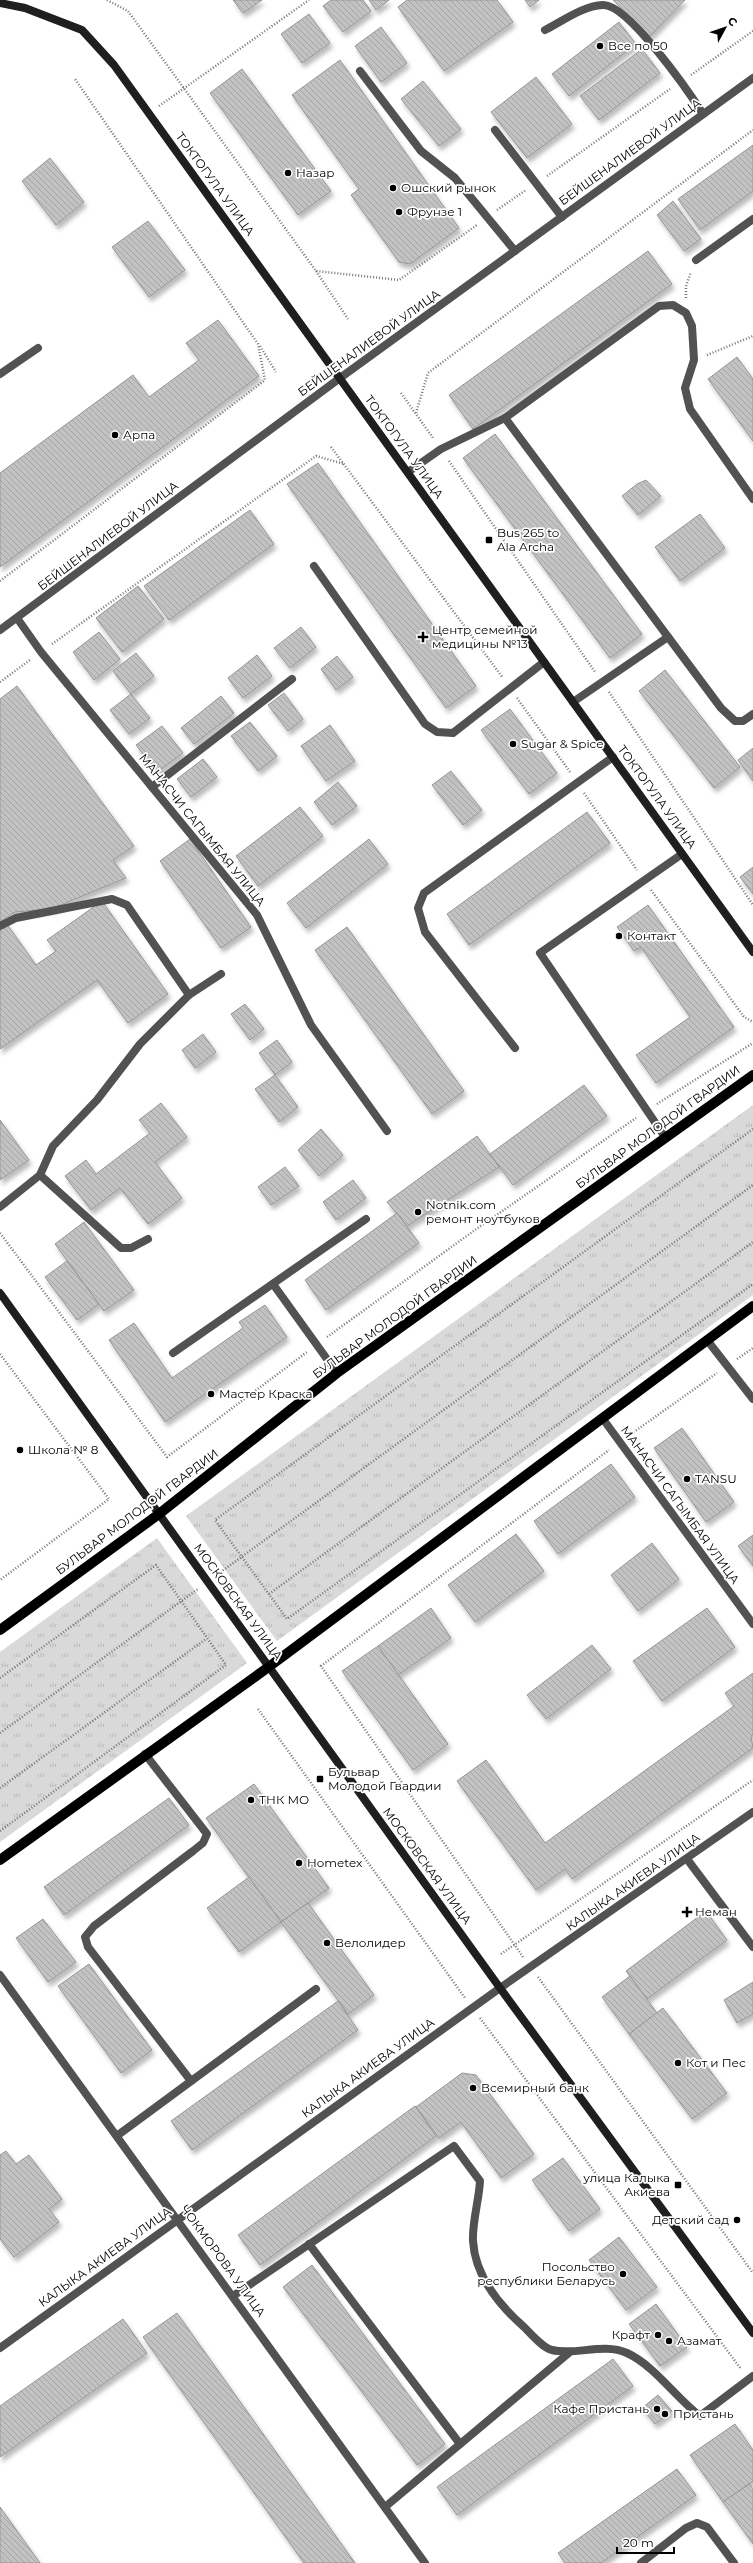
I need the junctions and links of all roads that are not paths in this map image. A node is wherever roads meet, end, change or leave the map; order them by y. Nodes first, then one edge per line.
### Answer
1 (0, 3) edge
2 (545, 30) dead end
3 (360, 71) dead end
4 (753, 78) edge
5 (703, 114) junction
6 (495, 130) dead end
7 (562, 217) junction
8 (753, 218) edge
9 (515, 251) junction
10 (696, 260) road end
11 (38, 348) dead end
12 (0, 374) edge
13 (340, 378) junction
14 (505, 418) junction
15 (408, 472) junction
16 (753, 499) edge
17 (314, 566) dead end
18 (17, 618) junction
19 (0, 630) edge
20 (668, 637) junction
21 (544, 662) junction
22 (292, 679) dead end
23 (573, 702) junction
24 (753, 714) edge
25 (613, 757) junction
26 (152, 788) junction
27 (682, 854) junction
28 (0, 926) edge
29 (753, 952) edge
30 (221, 974) dead end
31 (189, 995) junction
32 (515, 1048) dead end
33 (753, 1075) edge
34 (387, 1131) dead end
35 (666, 1138) junction
36 (40, 1175) junction
37 (0, 1207) edge
38 (366, 1219) dead end
39 (148, 1239) dead end
40 (273, 1284) junction
41 (0, 1293) edge
42 (753, 1306) edge
43 (707, 1340) junction
44 (173, 1353) dead end
45 (338, 1373) junction
46 (753, 1399) edge
47 (603, 1419) junction
48 (159, 1514) junction
49 (753, 1624) edge
50 (0, 1630) edge
51 (270, 1666) junction
52 (145, 1754) junction
53 (753, 1812) edge
54 (687, 1859) junction
55 (0, 1860) edge
56 (753, 1947) edge
57 (0, 1975) edge
58 (500, 1988) junction
59 (316, 1989) dead end
60 (191, 2081) junction
61 (118, 2135) junction
62 (178, 2219) junction
63 (309, 2244) junction
64 (233, 2296) junction
65 (752, 2329) edge
66 (0, 2348) edge
67 (570, 2352) junction
68 (751, 2377) edge
69 (460, 2444) junction
70 (385, 2507) junction
71 (425, 2563) edge
72 (641, 2563) edge
73 (734, 2563) edge

1 - 13 main road, ТОКТОГУЛА УЛИЦА
2 - 5 street
3 - 9 street
4 - 5 street, БЕЙШЕНАЛИЕВОЙ УЛИЦА
5 - 7 street, БЕЙШЕНАЛИЕВОЙ УЛИЦА
6 - 7 street
7 - 9 street, БЕЙШЕНАЛИЕВОЙ УЛИЦА
8 - 10 street
9 - 13 street, БЕЙШЕНАЛИЕВОЙ УЛИЦА
11 - 12 street
13 - 15 main road, ТОКТОГУЛА УЛИЦА
13 - 18 street, БЕЙШЕНАЛИЕВОЙ УЛИЦА
14 - 15 street
14 - 16 street
14 - 20 street
15 - 21 main road, ТОКТОГУЛА УЛИЦА
17 - 21 street
18 - 19 street, БЕЙШЕНАЛИЕВОЙ УЛИЦА
18 - 26 street, МАНАСЧИ САГЫМБАЯ УЛИЦА
20 - 23 street
20 - 24 street
21 - 23 main road, ТОКТОГУЛА УЛИЦА
22 - 26 street
23 - 25 main road, ТОКТОГУЛА УЛИЦА
25 - 27 main road, ТОКТОГУЛА УЛИЦА
25 - 32 street
26 - 34 street, МАНАСЧИ САГЫМБАЯ УЛИЦА
27 - 29 main road, ТОКТОГУЛА УЛИЦА
27 - 35 street
28 - 31 street
30 - 31 street
31 - 36 street
33 - 35 main road, БУЛЬВАР МОЛОДОЙ ГВАРДИИ
35 - 45 main road, БУЛЬВАР МОЛОДОЙ ГВАРДИИ
36 - 37 street
36 - 39 street
38 - 40 street
40 - 44 street
40 - 45 street
41 - 48 main road, МОСКОВСКАЯ УЛИЦА
42 - 43 main road
43 - 46 street
43 - 47 main road
45 - 48 main road, БУЛЬВАР МОЛОДОЙ ГВАРДИИ
47 - 49 street, МАНАСЧИ САГЫМБАЯ УЛИЦА
47 - 51 main road
48 - 50 main road, БУЛЬВАР МОЛОДОЙ ГВАРДИИ
48 - 51 main road, МОСКОВСКАЯ УЛИЦА
51 - 52 main road
51 - 58 main road, МОСКОВСКАЯ УЛИЦА
52 - 55 main road
52 - 60 street
53 - 54 street, КАЛЫКА АКИЕВА УЛИЦА
54 - 56 street
54 - 58 street, КАЛЫКА АКИЕВА УЛИЦА
57 - 61 street, ЧОКМОРОВА УЛИЦА
58 - 62 street, КАЛЫКА АКИЕВА УЛИЦА
58 - 65 main road, МОСКОВСКАЯ УЛИЦА
59 - 60 street
60 - 61 street
61 - 62 street, ЧОКМОРОВА УЛИЦА
62 - 64 street, ЧОКМОРОВА УЛИЦА
62 - 66 street, КАЛЫКА АКИЕВА УЛИЦА
63 - 64 street
63 - 67 street
63 - 69 street
64 - 70 street, ЧОКМОРОВА УЛИЦА
67 - 68 street
67 - 69 street
69 - 70 street
70 - 71 street, ЧОКМОРОВА УЛИЦА
72 - 73 street

